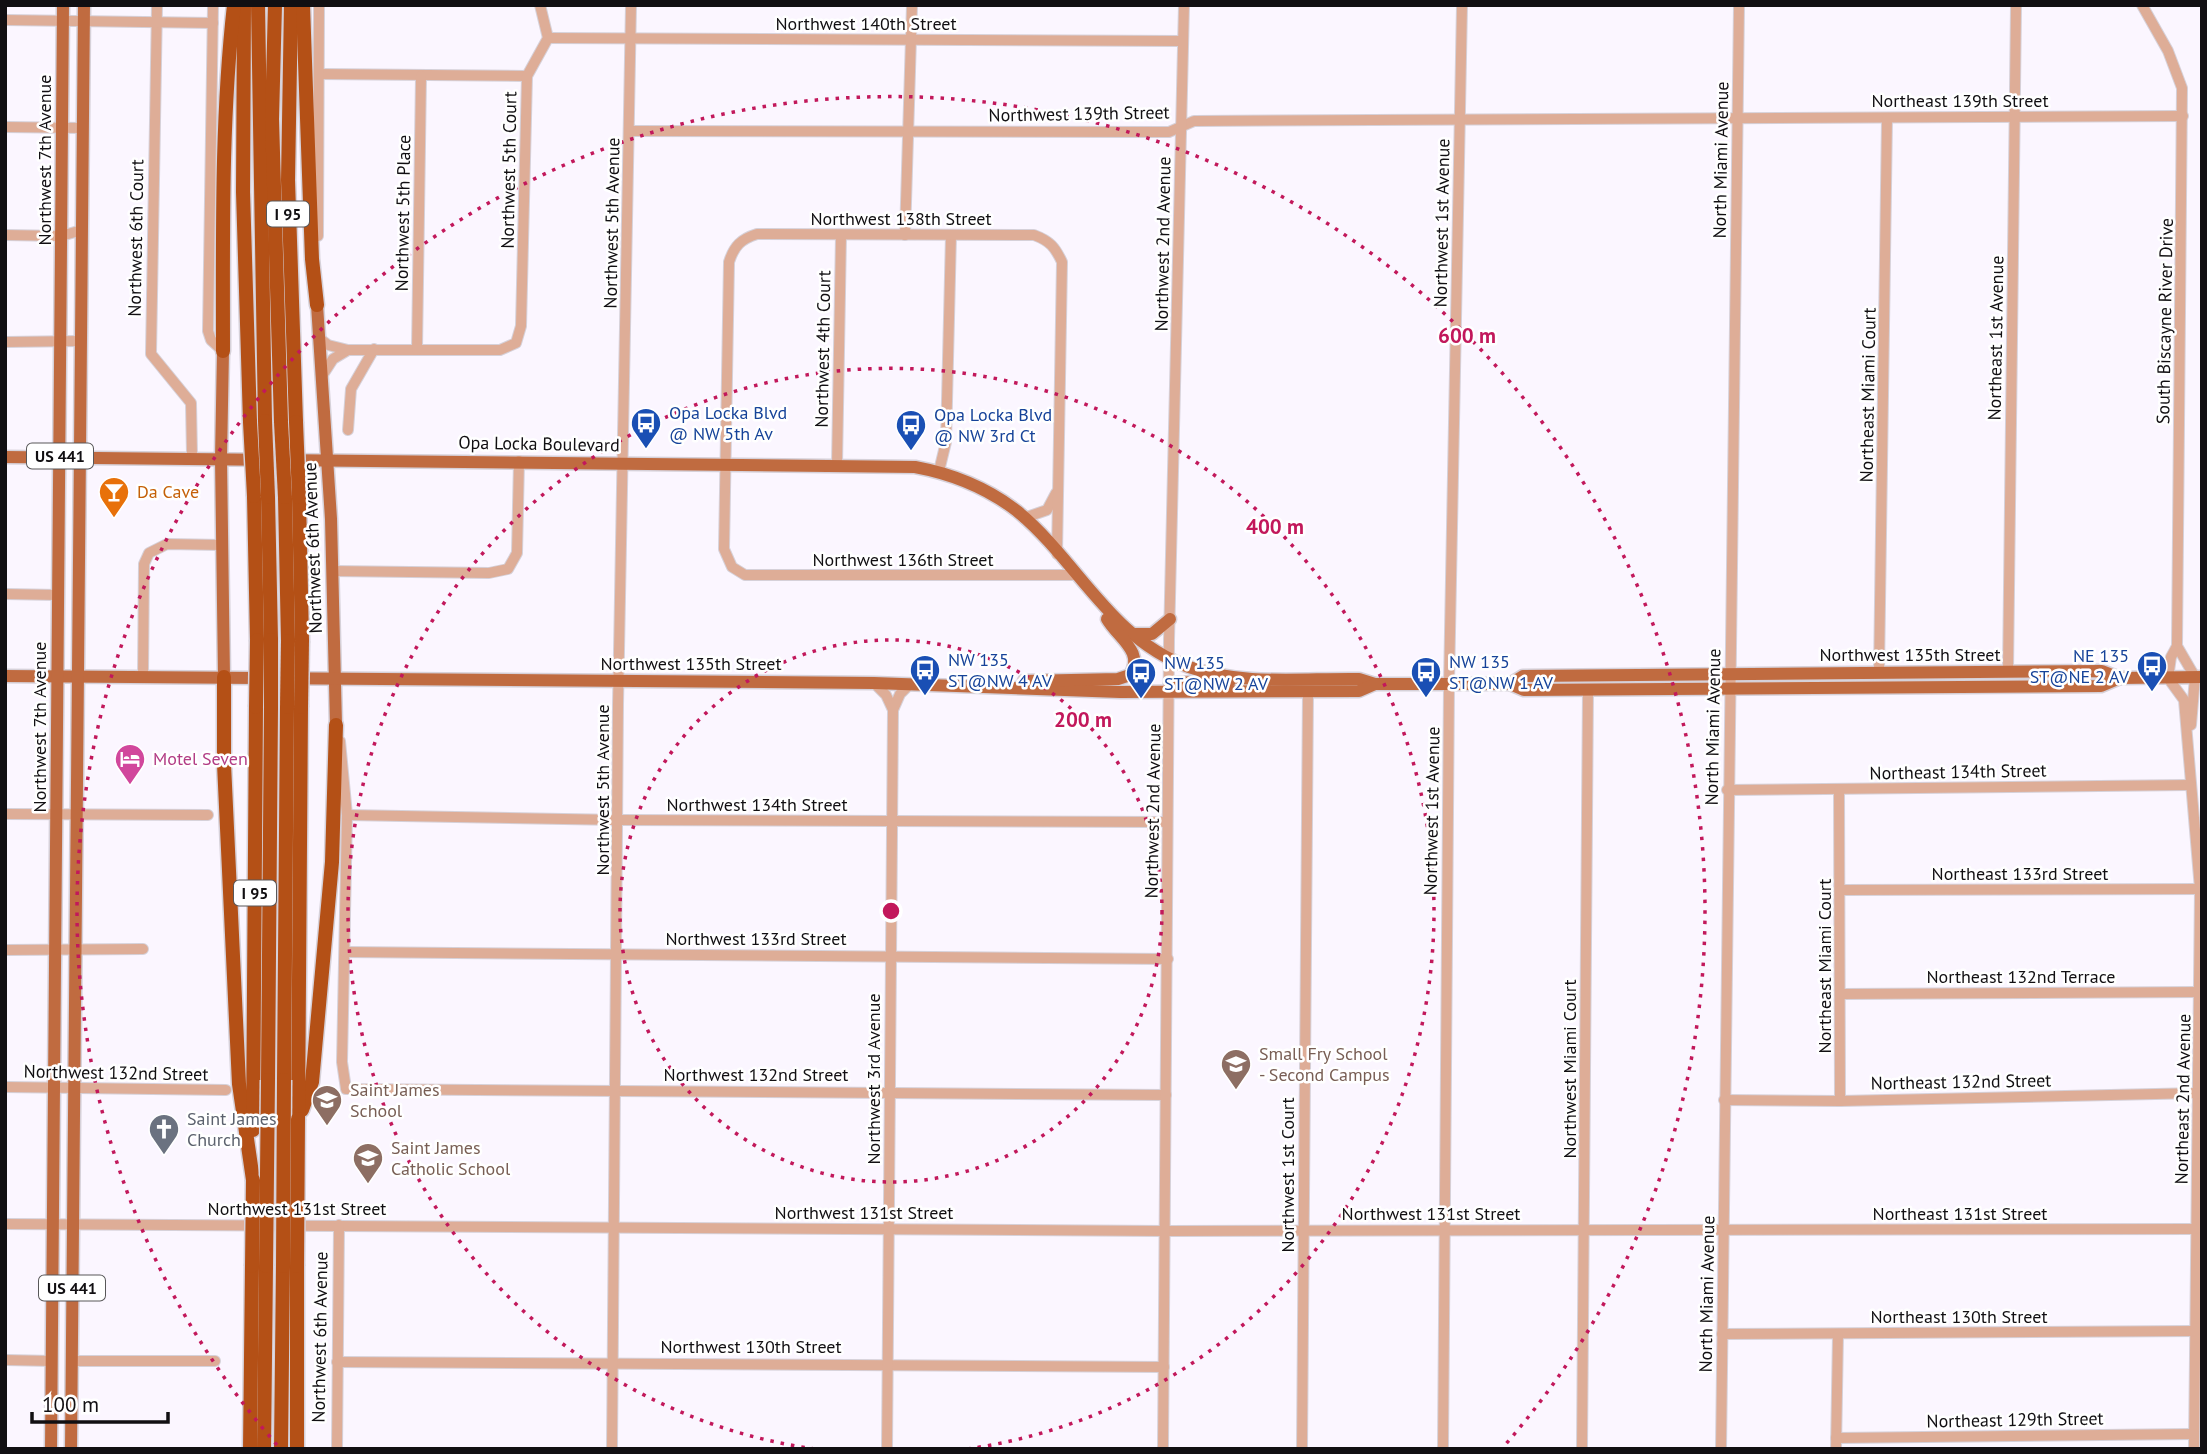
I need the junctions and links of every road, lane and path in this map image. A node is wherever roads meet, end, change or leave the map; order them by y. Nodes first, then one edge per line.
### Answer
1 (64, 5) edge
2 (84, 5) edge
3 (157, 5) edge
4 (213, 5) edge
5 (234, 5) edge
6 (244, 5) edge
7 (258, 5) edge
8 (275, 5) edge
9 (290, 5) edge
10 (303, 5) edge
11 (319, 5) edge
12 (540, 5) edge
13 (631, 5) edge
14 (912, 5) edge
15 (1184, 5) edge
16 (1462, 5) edge
17 (1739, 5) edge
18 (2016, 5) edge
19 (2142, 5) edge
20 (5, 20) edge
21 (63, 21) junction
22 (83, 21) junction
23 (157, 21) junction
24 (212, 23) junction
25 (548, 38) junction
26 (631, 38) junction
27 (912, 40) junction
28 (1184, 41) junction
29 (320, 74) junction
30 (421, 76) junction
31 (527, 76) junction
32 (2015, 116) junction
33 (2183, 116) junction
34 (1887, 118) junction
35 (1737, 119) junction
36 (1460, 121) junction
37 (5, 127) edge
38 (62, 127) junction
39 (83, 128) junction
40 (1182, 128) junction
41 (630, 131) junction
42 (907, 131) junction
43 (82, 230) junction
44 (841, 234) junction
45 (905, 234) junction
46 (5, 235) edge
47 (951, 235) junction
48 (61, 236) junction
49 (317, 305) junction
50 (318, 338) junction
51 (61, 341) junction
52 (81, 341) junction
53 (5, 342) edge
54 (374, 349) junction
55 (348, 350) junction
56 (417, 350) junction
57 (223, 351) junction
58 (321, 377) junction
59 (258, 422) junction
60 (288, 422) junction
61 (348, 430) dead end
62 (80, 456) junction
63 (192, 456) junction
64 (5, 457) edge
65 (60, 457) junction
66 (220, 457) junction
67 (327, 459) junction
68 (519, 461) junction
69 (622, 462) junction
70 (725, 463) junction
71 (837, 465) junction
72 (939, 471) junction
73 (1057, 492) junction
74 (1024, 517) junction
75 (222, 545) junction
76 (1057, 554) junction
77 (332, 571) junction
78 (1075, 575) junction
79 (5, 594) edge
80 (58, 595) junction
81 (1098, 603) junction
82 (1170, 619) junction
83 (1131, 633) junction
84 (2177, 646) junction
85 (1169, 658) junction
86 (1880, 672) junction
87 (2008, 672) junction
88 (1730, 674) junction
89 (1645, 675) junction
90 (5, 676) edge
91 (58, 676) junction
92 (78, 677) junction
93 (224, 677) junction
94 (2199, 677) edge
95 (144, 678) junction
96 (336, 678) junction
97 (1244, 678) junction
98 (2120, 678) junction
99 (2168, 678) junction
100 (619, 681) junction
101 (874, 683) junction
102 (910, 684) junction
103 (1375, 684) junction
104 (1448, 684) junction
105 (1510, 684) junction
106 (1003, 686) junction
107 (1170, 688) junction
108 (1588, 689) junction
109 (1730, 689) junction
110 (1308, 691) junction
111 (894, 710) junction
112 (336, 725) junction
113 (2190, 750) junction
114 (2189, 785) junction
115 (1727, 790) junction
116 (1839, 790) junction
117 (5, 814) edge
118 (57, 814) junction
119 (77, 814) junction
120 (208, 815) dead end
121 (347, 815) junction
122 (619, 820) junction
123 (892, 821) junction
124 (1167, 822) junction
125 (2200, 889) junction
126 (1840, 891) junction
127 (143, 949) dead end
128 (5, 950) edge
129 (75, 950) junction
130 (56, 951) junction
131 (345, 952) junction
132 (617, 955) junction
133 (890, 955) junction
134 (1168, 958) junction
135 (2201, 992) edge
136 (1841, 993) junction
137 (298, 1081) junction
138 (247, 1083) junction
139 (5, 1087) edge
140 (75, 1087) junction
141 (53, 1088) junction
142 (346, 1089) joint
143 (616, 1090) junction
144 (890, 1092) junction
145 (2200, 1093) junction
146 (1166, 1095) junction
147 (1724, 1100) junction
148 (1840, 1101) junction
149 (72, 1223) junction
150 (5, 1224) edge
151 (53, 1224) junction
152 (339, 1225) junction
153 (614, 1227) junction
154 (1723, 1228) junction
155 (889, 1229) junction
156 (1444, 1229) junction
157 (1585, 1229) junction
158 (2196, 1229) junction
159 (1303, 1230) junction
160 (1165, 1231) junction
161 (259, 1266) junction
162 (290, 1266) junction
163 (2195, 1331) junction
164 (1722, 1334) junction
165 (1838, 1334) junction
166 (5, 1360) edge
167 (52, 1361) junction
168 (72, 1361) junction
169 (215, 1361) dead end
170 (337, 1362) junction
171 (612, 1363) junction
172 (888, 1364) junction
173 (1164, 1367) junction
174 (72, 1393) junction
175 (2194, 1434) junction
176 (1836, 1443) edge
177 (51, 1449) edge
178 (71, 1449) edge
179 (250, 1449) edge
180 (264, 1449) edge
181 (281, 1449) edge
182 (297, 1449) edge
183 (337, 1449) edge
184 (612, 1449) edge
185 (887, 1449) edge
186 (1163, 1449) edge
187 (1302, 1449) edge
188 (1443, 1449) edge
189 (1582, 1449) edge
190 (1721, 1449) edge
191 (2194, 1449) edge

1 - 21 main road, Northwest 7th Avenue / US 441
2 - 22 main road, Northwest 7th Avenue / US 441
3 - 23 street, Northwest 6th Court
4 - 24 street
5 - 57 highway
6 - 59 highway, I 95
7 - 59 highway
8 - 60 highway
9 - 60 highway, I 95
10 - 49 highway
11 - 29 street, Northwest 6th Avenue
12 - 25 street
13 - 26 street, Northwest 5th Avenue
14 - 27 street
15 - 28 street, Northwest 2nd Avenue
16 - 36 street, Northwest 1st Avenue
17 - 35 street, North Miami Avenue
18 - 32 street, Northeast 1st Avenue
19 - 33 street, South Biscayne River Drive
20 - 21 street
21 - 22 street
21 - 38 main road, Northwest 7th Avenue / US 441
22 - 23 street
22 - 39 main road, Northwest 7th Avenue / US 441
23 - 24 street
23 - 63 street, Northwest 6th Court
24 - 57 street
25 - 26 street, Northwest 140th Street
25 - 31 street, Northwest 5th Court
26 - 27 street, Northwest 140th Street
26 - 41 street, Northwest 5th Avenue
27 - 28 street, Northwest 140th Street
27 - 42 street
28 - 40 street, Northwest 2nd Avenue
29 - 30 street
29 - 49 street, Northwest 6th Avenue
30 - 31 street
30 - 56 street, Northwest 5th Place
31 - 56 street, Northwest 5th Court
32 - 33 street, Northeast 139th Street
32 - 34 street, Northeast 139th Street
32 - 87 street, Northeast 1st Avenue
33 - 84 street, South Biscayne River Drive
34 - 35 street, Northeast 139th Street
34 - 86 street, Northeast Miami Court
35 - 36 street, Northwest 139th Street
35 - 88 street, North Miami Avenue
36 - 40 street, Northwest 139th Street
36 - 104 street, Northwest 1st Avenue
37 - 38 street
38 - 39 street
38 - 48 main road, Northwest 7th Avenue / US 441
39 - 43 main road, Northwest 7th Avenue / US 441
40 - 42 street, Northwest 139th Street
40 - 82 street, Northwest 2nd Avenue
41 - 42 street, Northwest 139th Street
41 - 69 street, Northwest 5th Avenue
42 - 45 street
43 - 48 street
43 - 52 main road, Northwest 7th Avenue / US 441
44 - 45 street, Northwest 138th Street
44 - 70 street, Northwest 138th Street
44 - 71 street, Northwest 4th Court
45 - 47 street, Northwest 138th Street
46 - 48 street
47 - 72 street
47 - 73 street, Northwest 138th Street
48 - 51 main road, Northwest 7th Avenue / US 441
49 - 50 main road, Northwest 6th Avenue
50 - 55 street
50 - 58 main road, Northwest 6th Avenue
51 - 52 street
51 - 53 street
51 - 65 main road, Northwest 7th Avenue / US 441
52 - 62 main road, Northwest 7th Avenue / US 441
54 - 55 street
54 - 56 street
54 - 61 street
55 - 58 street
57 - 66 main road
58 - 67 main road, Northwest 6th Avenue
59 - 138 highway, I 95, bridge
60 - 137 highway, I 95, bridge
62 - 63 main road, Opa Locka Boulevard
62 - 65 main road, Opa Locka Boulevard
62 - 92 main road, Northwest 7th Avenue / US 441
63 - 66 main road, Opa Locka Boulevard
64 - 65 main road, Opa Locka Boulevard
65 - 80 main road, Northwest 7th Avenue / US 441
66 - 67 main road, Opa Locka Boulevard
66 - 75 main road
67 - 68 main road, Opa Locka Boulevard
67 - 77 main road, Northwest 6th Avenue
68 - 69 main road, Opa Locka Boulevard
68 - 77 street
69 - 70 main road, Opa Locka Boulevard
69 - 100 street, Northwest 5th Avenue
70 - 71 main road, Opa Locka Boulevard
70 - 78 street, Northwest 136th Street
71 - 72 main road, Opa Locka Boulevard
72 - 74 main road, Opa Locka Boulevard
73 - 74 street
73 - 76 street
74 - 76 main road, Opa Locka Boulevard
75 - 93 main road
75 - 95 street
76 - 78 main road, Opa Locka Boulevard
77 - 96 main road, Northwest 6th Avenue
78 - 81 main road, Opa Locka Boulevard
79 - 80 street
80 - 91 main road, Northwest 7th Avenue / US 441
81 - 83 main road, Opa Locka Boulevard
81 - 106 main road
82 - 83 main road
82 - 85 street, Northwest 2nd Avenue
83 - 85 main road, Opa Locka Boulevard
84 - 94 street
84 - 99 street, South Biscayne River Drive
85 - 97 main road, Northwest 135th Street
85 - 107 street, Northwest 2nd Avenue
86 - 87 main road, Northwest 135th Street
86 - 88 main road, Northwest 135th Street
87 - 98 main road, Northwest 135th Street
88 - 89 main road, Northwest 135th Street
88 - 109 street, North Miami Avenue
89 - 105 main road, Northwest 135th Street
89 - 108 main road
90 - 91 main road, Northwest 135th Street
91 - 92 main road, Northwest 135th Street
91 - 118 main road, Northwest 7th Avenue / US 441
92 - 95 main road, Northwest 135th Street
92 - 119 main road, Northwest 7th Avenue / US 441
93 - 95 main road, Northwest 135th Street
93 - 96 main road, Northwest 135th Street
93 - 138 highway
94 - 99 main road
94 - 113 street, Northeast 2nd Avenue
96 - 100 main road, Northwest 135th Street
96 - 112 main road, Northwest 6th Avenue
97 - 103 main road, Northwest 135th Street
97 - 107 main road
98 - 99 main road
98 - 109 main road, Northwest 135th Street
99 - 113 street, Northeast 2nd Avenue
100 - 101 main road, Northwest 135th Street
100 - 122 street, Northwest 5th Avenue
101 - 102 main road, Northwest 135th Street
101 - 111 street
102 - 106 main road, Northwest 135th Street
102 - 111 street
103 - 104 main road, Northwest 135th Street
103 - 110 main road, Northwest 135th Street
104 - 105 main road, Northwest 135th Street
104 - 156 street, Northwest 1st Avenue
105 - 108 main road, Northwest 135th Street
106 - 107 main road, Northwest 135th Street
107 - 110 main road, Northwest 135th Street
107 - 124 street, Northwest 2nd Avenue
108 - 109 main road, Northwest 135th Street
108 - 157 street, Northwest Miami Court
109 - 115 street, North Miami Avenue
110 - 159 street, Northwest 1st Court
111 - 123 street, Northwest 3rd Avenue
112 - 121 street, Northwest 6th Avenue
112 - 137 highway
113 - 114 street, Northeast 2nd Avenue
114 - 116 street, Northeast 134th Street
114 - 125 street, Northeast 2nd Avenue
115 - 116 street, Northeast 134th Street
115 - 147 street, North Miami Avenue
116 - 126 street, Northeast Miami Court
117 - 118 street
118 - 119 street
118 - 130 main road, Northwest 7th Avenue / US 441
119 - 120 street
119 - 129 main road, Northwest 7th Avenue / US 441
121 - 122 street, Northwest 134th Street
121 - 131 street, Northwest 6th Avenue
122 - 123 street, Northwest 134th Street
122 - 132 street, Northwest 5th Avenue
123 - 124 street, Northwest 134th Street
123 - 133 street, Northwest 3rd Avenue
124 - 134 street, Northwest 2nd Avenue
125 - 126 street, Northeast 133rd Street
125 - 135 street, Northeast 2nd Avenue
126 - 136 street, Northeast Miami Court
127 - 129 street
128 - 130 street
129 - 130 street
129 - 140 main road, Northwest 7th Avenue / US 441
130 - 141 main road, Northwest 7th Avenue / US 441
131 - 132 street, Northwest 133rd Street
131 - 142 street, Northwest 6th Avenue
132 - 133 street, Northwest 133rd Street
132 - 143 street, Northwest 5th Avenue
133 - 134 street, Northwest 133rd Street
133 - 144 street, Northwest 3rd Avenue
134 - 146 street, Northwest 2nd Avenue
135 - 136 street, Northeast 132nd Terrace
135 - 145 street, Northeast 2nd Avenue
136 - 148 street, Northeast Miami Court
137 - 162 highway, bridge
137 - 162 highway, bridge
138 - 140 street, Northwest 132nd Street
138 - 161 highway, bridge
138 - 161 highway, I 95, bridge
139 - 141 street, Northwest 132nd Street
140 - 141 street, Northwest 132nd Street
140 - 149 main road, Northwest 7th Avenue / US 441
141 - 151 main road, Northwest 7th Avenue / US 441
142 - 143 street, Northwest 132nd Street
143 - 144 street, Northwest 132nd Street
143 - 153 street, Northwest 5th Avenue
144 - 146 street, Northwest 132nd Street
144 - 155 street, Northwest 3rd Avenue
145 - 148 street, Northeast 132nd Street
145 - 158 street, Northeast 2nd Avenue
146 - 160 street, Northwest 2nd Avenue
147 - 148 street, Northeast 132nd Street
147 - 154 street, North Miami Avenue
149 - 151 street, Northwest 131st Street
149 - 152 street, Northwest 131st Street
149 - 168 main road, Northwest 7th Avenue / US 441
150 - 151 street, Northwest 131st Street
151 - 167 main road, Northwest 7th Avenue / US 441
152 - 153 street, Northwest 131st Street
152 - 170 street, Northwest 6th Avenue
153 - 155 street, Northwest 131st Street
153 - 171 street, Northwest 5th Avenue
154 - 157 street, Northwest 131st Street
154 - 158 street, Northeast 131st Street
154 - 164 street, North Miami Avenue
155 - 160 street, Northwest 131st Street
155 - 172 street, Northwest 3rd Avenue
156 - 157 street, Northwest 131st Street
156 - 159 street, Northwest 131st Street
156 - 188 street, Northwest 1st Avenue
157 - 189 street, Northwest Miami Court
158 - 163 street, Northeast 2nd Avenue
159 - 160 street, Northwest 131st Street
159 - 187 street, Northwest 1st Court
160 - 173 street, Northwest 2nd Avenue
161 - 179 highway, I 95
161 - 180 highway
162 - 181 highway
162 - 182 highway
163 - 165 street, Northeast 130th Street
163 - 175 street, Northeast 2nd Avenue
164 - 165 street, Northeast 130th Street
164 - 190 street, North Miami Avenue
165 - 176 street
166 - 167 street
167 - 174 main road
167 - 177 main road, Northwest 7th Avenue / US 441
168 - 169 street
168 - 174 main road, Northwest 7th Avenue / US 441
170 - 171 street, Northwest 130th Street
170 - 183 street, Northwest 6th Avenue
171 - 172 street, Northwest 130th Street
171 - 184 street, Northwest 5th Avenue
172 - 173 street, Northwest 130th Street
172 - 185 street, Northwest 3rd Avenue
173 - 186 street, Northwest 2nd Avenue
174 - 178 main road, Northwest 7th Avenue / US 441
175 - 176 street, Northeast 129th Street
175 - 191 street, Northeast 2nd Avenue

